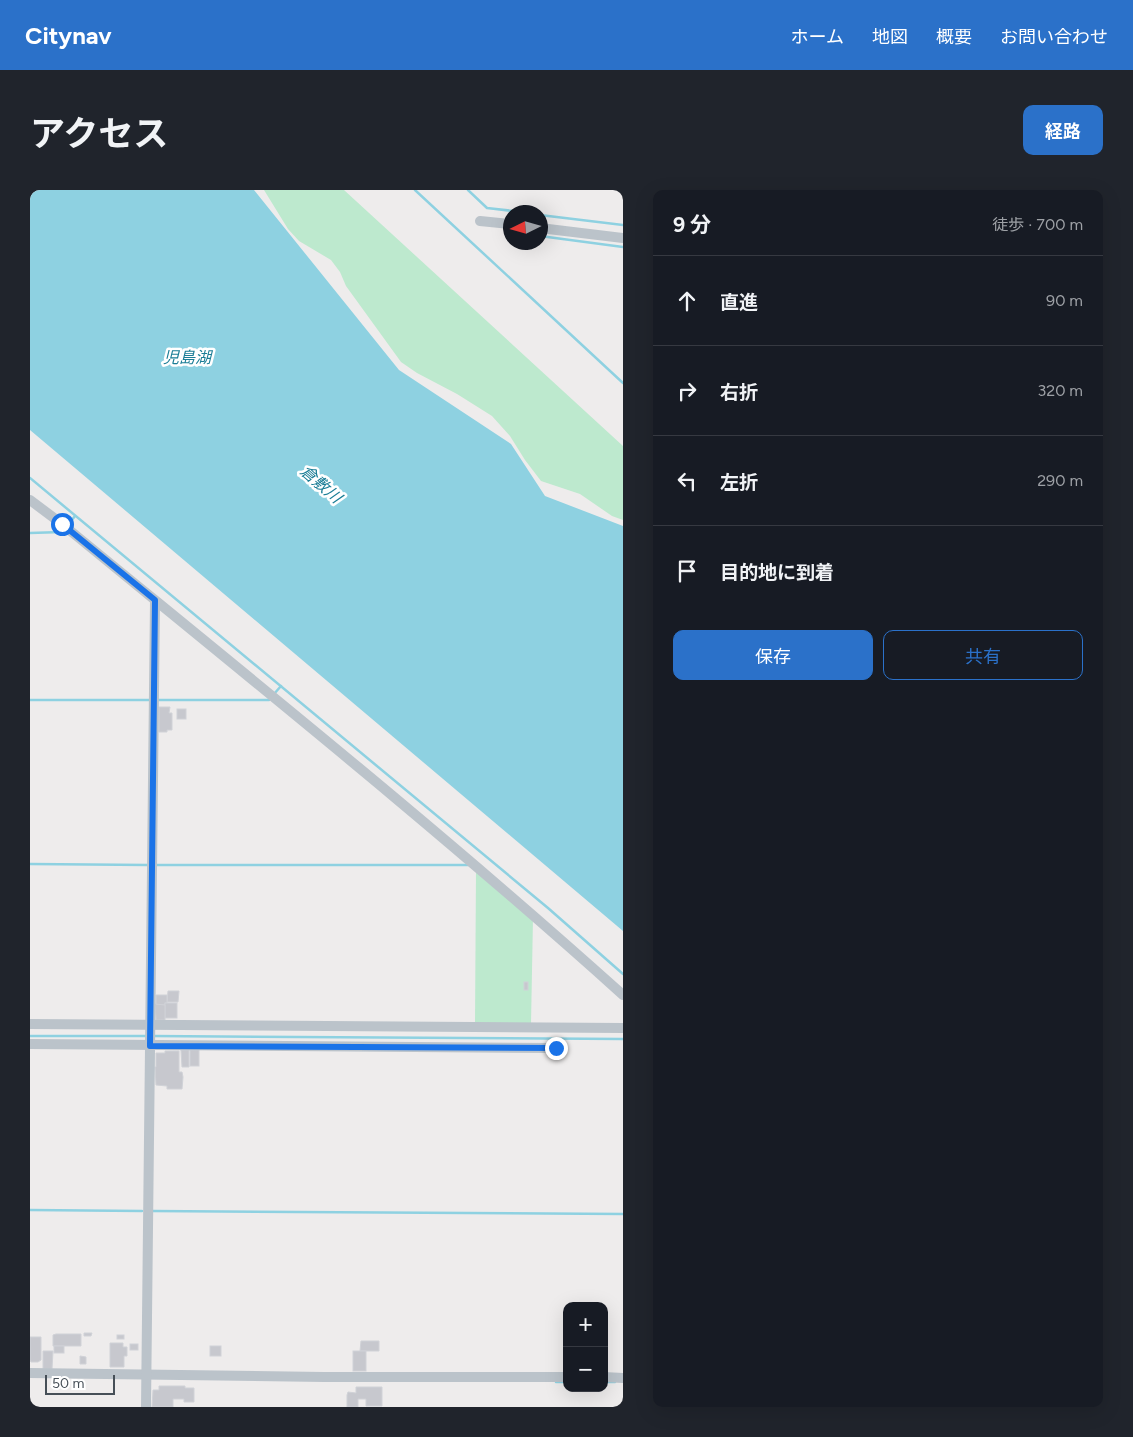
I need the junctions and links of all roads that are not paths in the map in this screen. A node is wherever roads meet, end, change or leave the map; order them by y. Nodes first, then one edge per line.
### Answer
1 (480, 221) dead end
2 (503, 223) edge
3 (548, 229) edge
4 (623, 238) edge
5 (30, 500) edge
6 (155, 600) junction
7 (623, 995) edge
8 (30, 1024) edge
9 (623, 1028) edge
10 (150, 1036) junction
11 (30, 1044) edge
12 (556, 1048) dead end
13 (30, 1373) edge
14 (146, 1375) junction
15 (563, 1377) edge
16 (608, 1377) edge
17 (623, 1378) edge
18 (146, 1407) edge

1 - 2 street
3 - 4 street
5 - 6 street
6 - 7 street
6 - 10 street
8 - 10 street
9 - 10 street
10 - 11 street
10 - 12 street
10 - 14 street
13 - 14 street
14 - 15 street
14 - 18 street
16 - 17 street

